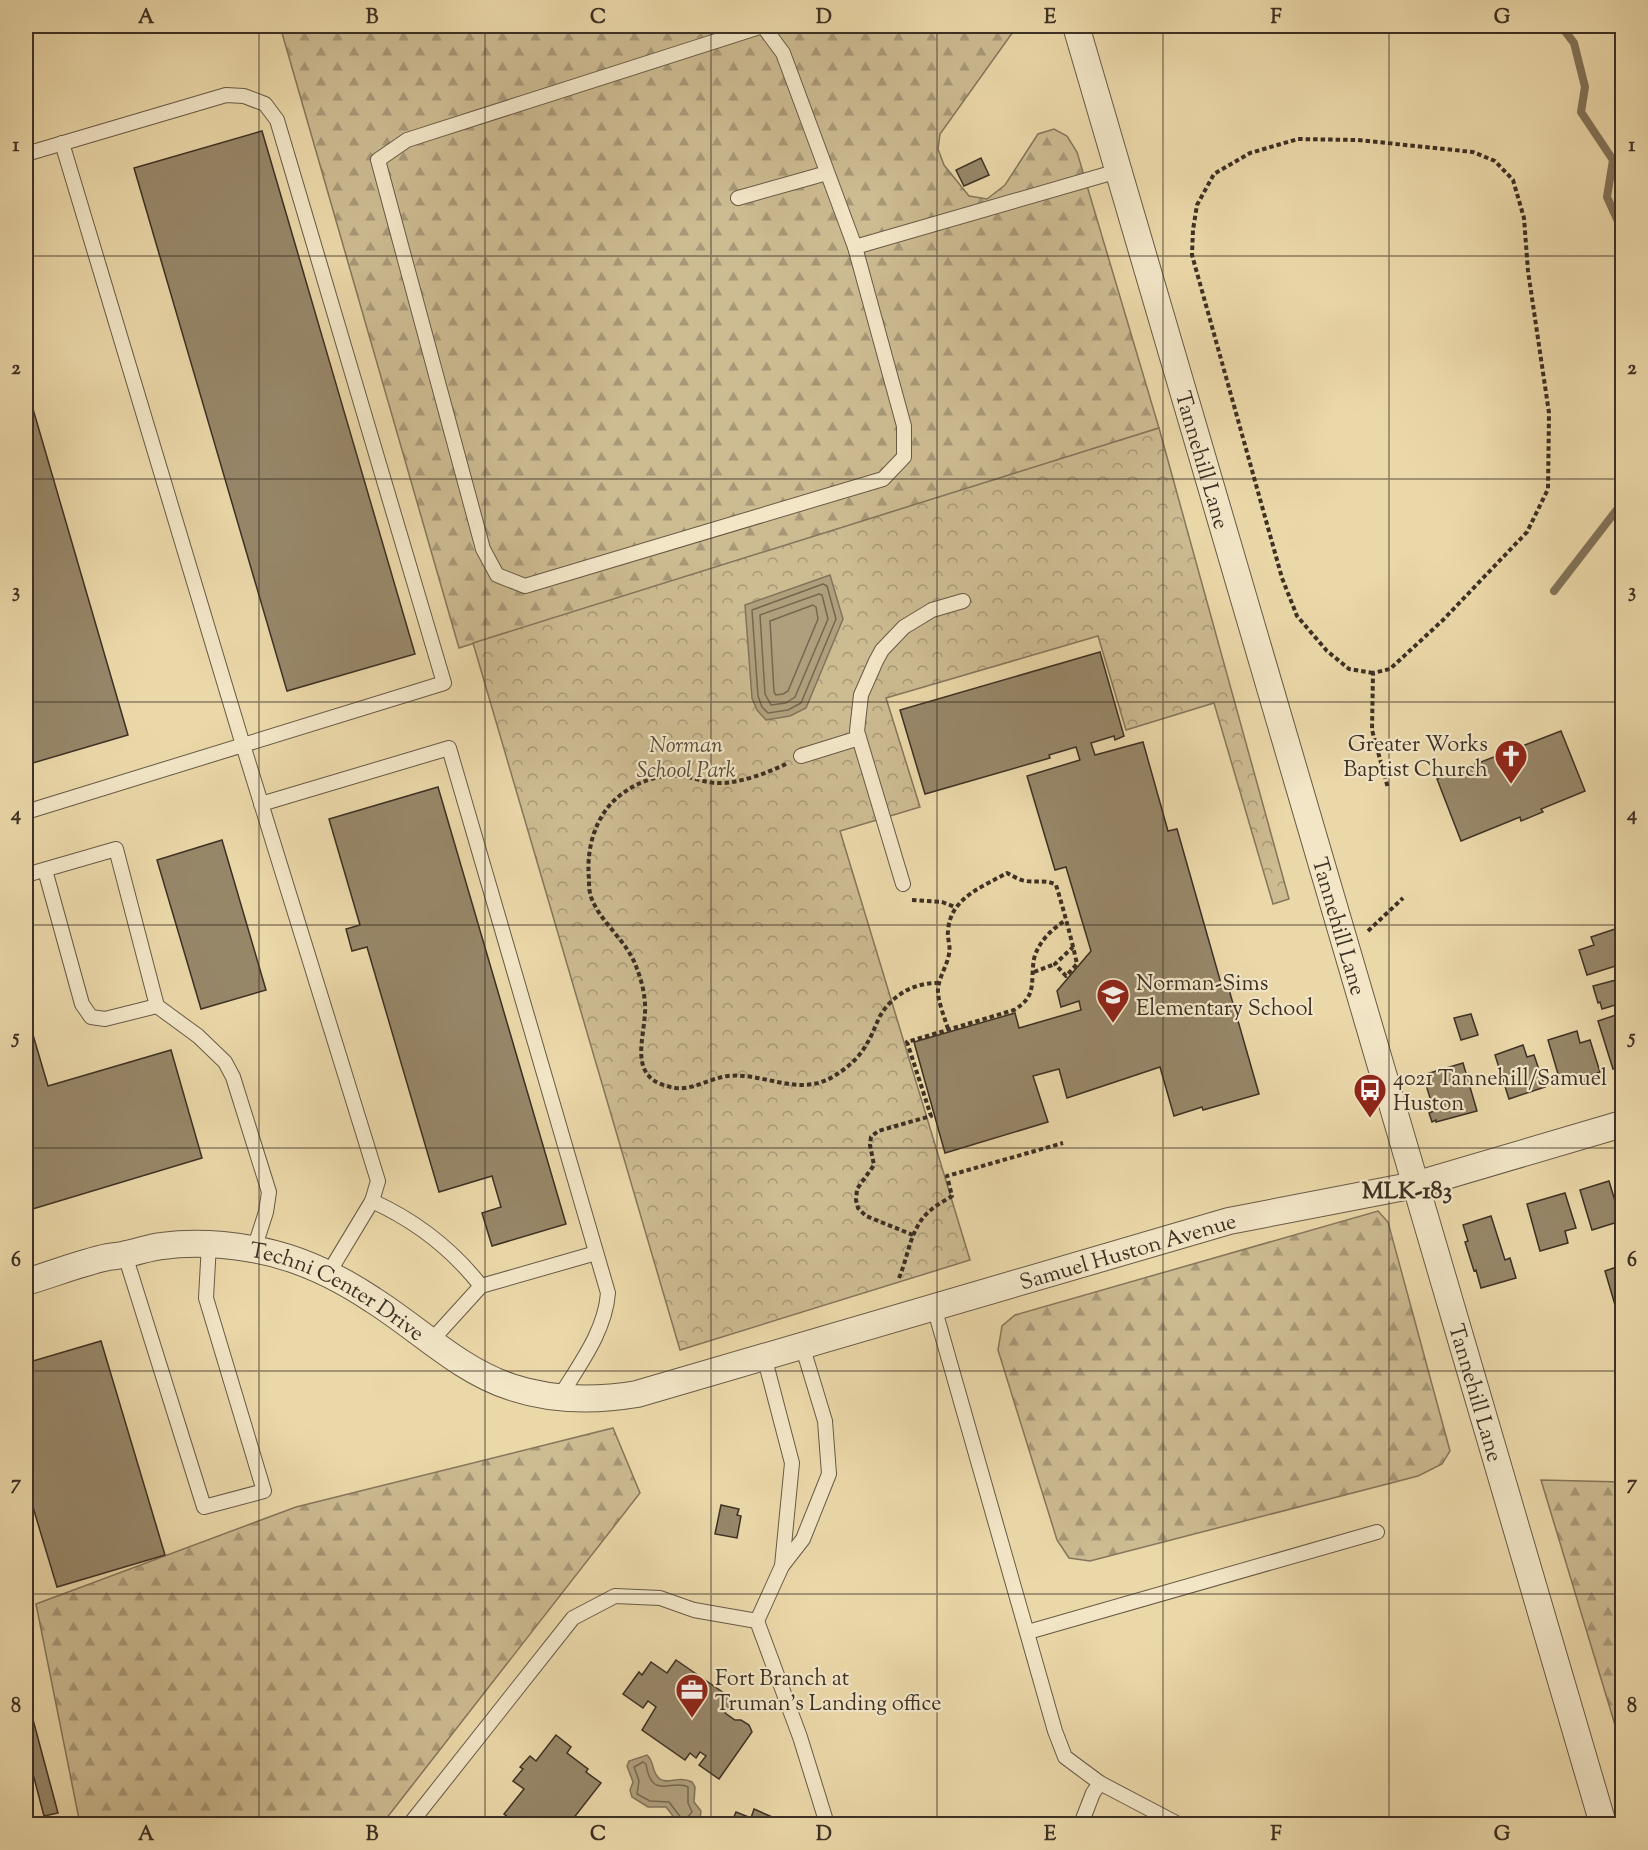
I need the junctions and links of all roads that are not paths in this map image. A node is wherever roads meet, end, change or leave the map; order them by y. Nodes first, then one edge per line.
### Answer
1 (763, 26) edge
2 (1076, 26) edge
3 (62, 143) junction
4 (26, 154) edge
5 (1118, 171) junction
6 (828, 173) junction
7 (738, 198) dead end
8 (855, 247) junction
9 (963, 601) dead end
10 (859, 738) junction
11 (243, 746) junction
12 (801, 756) road end
13 (261, 804) junction
14 (26, 812) edge
15 (45, 870) junction
16 (26, 875) edge
17 (903, 884) road end
18 (157, 1006) junction
19 (1623, 1124) edge
20 (1415, 1185) junction
21 (372, 1201) junction
22 (209, 1244) junction
23 (254, 1249) junction
24 (596, 1253) junction
25 (125, 1255) junction
26 (328, 1274) junction
27 (26, 1282) edge
28 (481, 1286) junction
29 (934, 1307) junction
30 (431, 1341) junction
31 (802, 1345) junction
32 (764, 1356) junction
33 (637, 1394) joint
34 (559, 1398) junction
35 (1377, 1532) dead end
36 (782, 1566) junction
37 (757, 1621) junction
38 (1028, 1632) junction
39 (1100, 1783) junction
40 (410, 1824) edge
41 (827, 1824) edge
42 (1081, 1824) edge
43 (1178, 1824) edge
44 (1603, 1824) edge

1 - 6 lane
1 - 8 lane
2 - 5 street, Tannehill Lane
3 - 4 lane
3 - 11 lane
3 - 11 lane
5 - 8 lane
5 - 20 street, Tannehill Lane
6 - 7 lane
6 - 8 lane
9 - 10 lane
10 - 12 lane
10 - 17 lane
11 - 13 lane
11 - 14 lane
13 - 21 lane
13 - 24 lane
15 - 16 lane
15 - 18 lane
15 - 18 lane
18 - 23 lane
19 - 20 street, Samuel Huston Avenue
20 - 29 street, Samuel Huston Avenue
20 - 44 street, Tannehill Lane
21 - 26 lane
21 - 28 lane
22 - 23 street, Techni Center Drive
22 - 25 street, Techni Center Drive
22 - 25 lane
23 - 26 street, Techni Center Drive
24 - 28 lane
24 - 34 lane
25 - 27 street, Techni Center Drive
26 - 30 street, Techni Center Drive
28 - 30 lane
29 - 31 street, Samuel Huston Avenue
29 - 38 lane
30 - 34 street, Techni Center Drive
31 - 32 street, Samuel Huston Avenue
31 - 36 lane
32 - 33 street, Samuel Huston Avenue
32 - 36 lane
33 - 34 street, Techni Center Drive
35 - 38 lane
36 - 37 lane
37 - 40 lane
37 - 41 lane
38 - 39 lane
39 - 42 lane
39 - 43 lane

